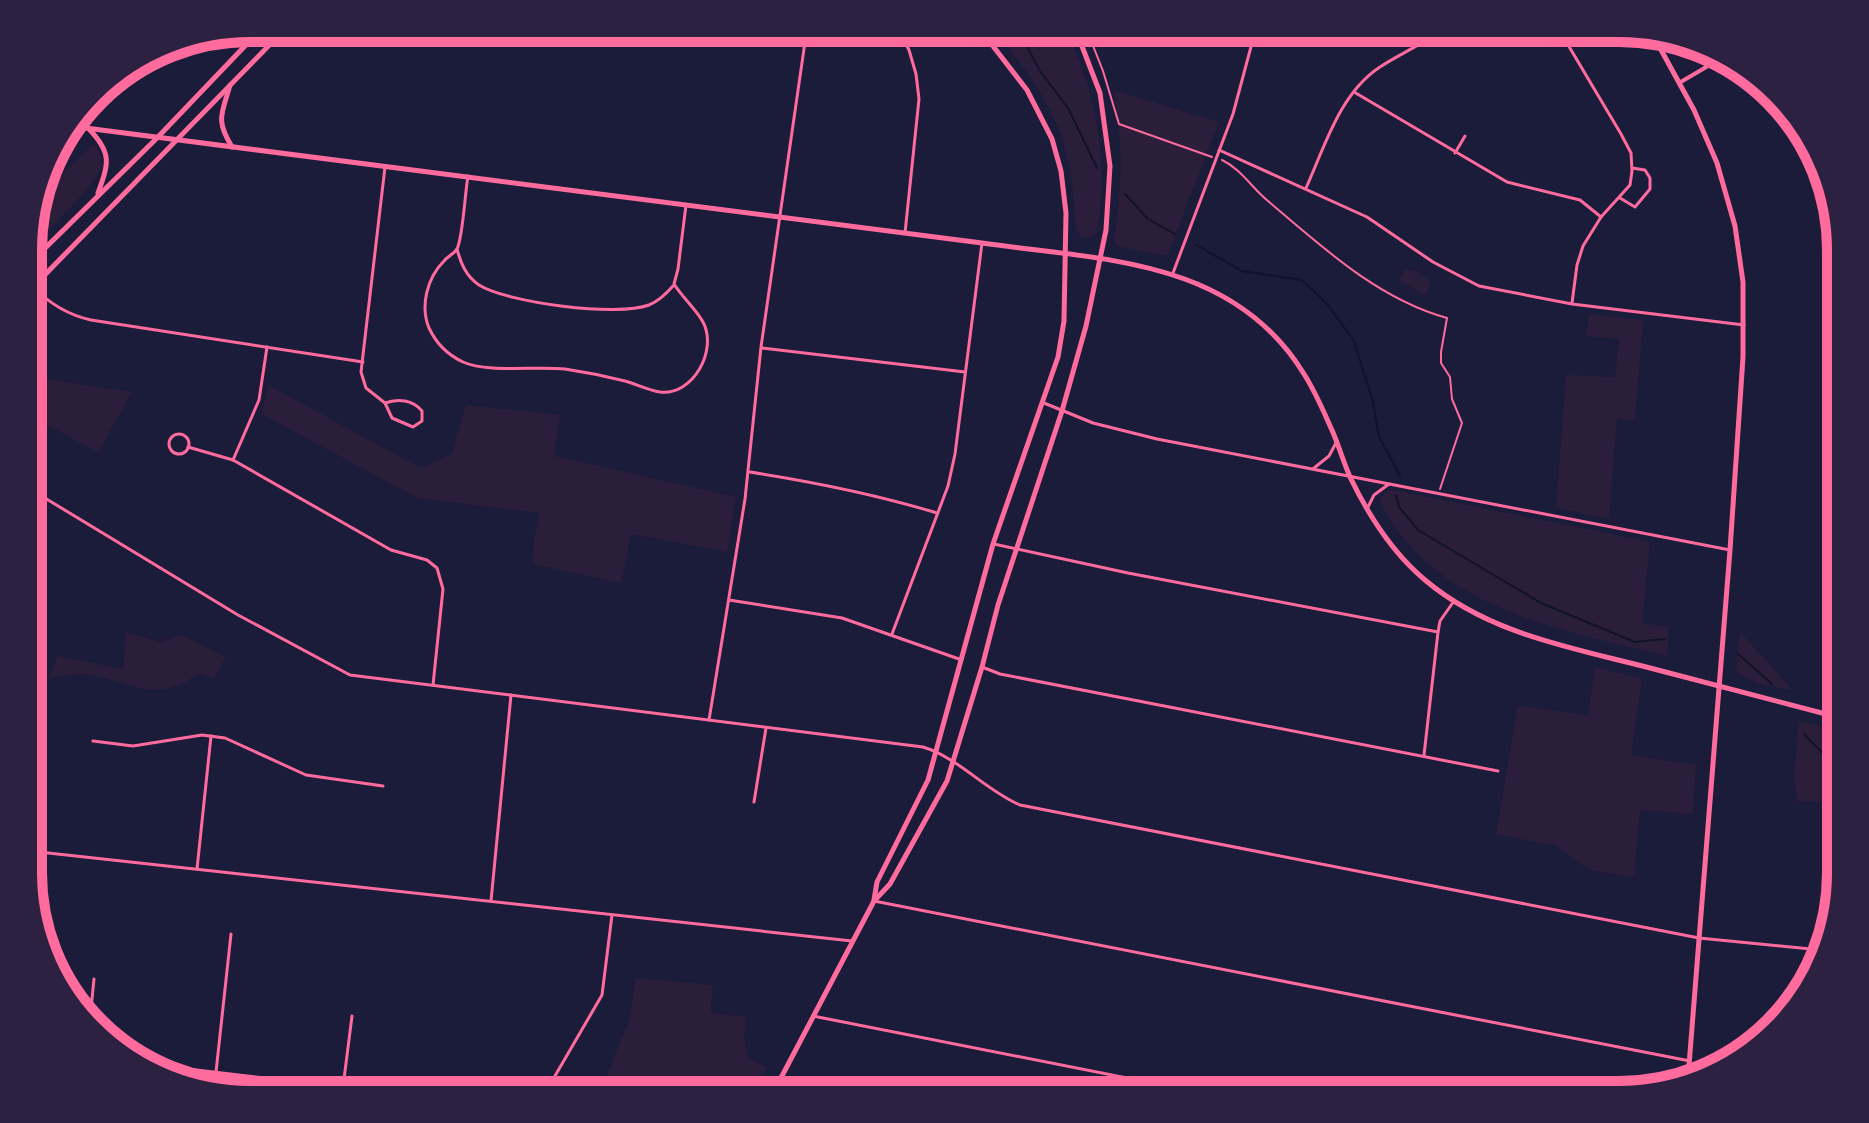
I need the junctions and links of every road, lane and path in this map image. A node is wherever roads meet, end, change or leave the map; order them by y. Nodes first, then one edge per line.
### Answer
1 (249, 42) edge
2 (272, 42) edge
3 (805, 42) edge
4 (905, 42) edge
5 (990, 42) edge
6 (1080, 42) edge
7 (1092, 42) edge
8 (1252, 42) edge
9 (1426, 42) edge
10 (1566, 42) edge
11 (1659, 46) edge
12 (1711, 64) edge
13 (1679, 83) junction
14 (230, 84) junction
15 (1354, 92) junction
16 (82, 128) edge
17 (89, 129) junction
18 (1465, 136) dead end
19 (157, 138) junction
20 (175, 140) junction
21 (232, 147) junction
22 (1219, 150) junction
23 (1455, 153) junction
24 (1216, 158) junction
25 (385, 167) junction
26 (1632, 168) junction
27 (468, 176) junction
28 (1306, 188) junction
29 (97, 195) junction
30 (1620, 198) junction
31 (686, 205) junction
32 (778, 217) junction
33 (1601, 217) junction
34 (905, 233) junction
35 (982, 243) junction
36 (457, 249) junction
37 (42, 251) edge
38 (1065, 255) junction
39 (1100, 259) junction
40 (1173, 273) junction
41 (42, 278) edge
42 (674, 284) junction
43 (42, 296) edge
44 (1572, 304) junction
45 (1744, 325) junction
46 (267, 347) junction
47 (761, 347) junction
48 (363, 362) junction
49 (965, 372) junction
50 (385, 403) junction
51 (1044, 403) junction
52 (1062, 411) junction
53 (1337, 441) junction
54 (188, 447) junction
55 (233, 460) junction
56 (1312, 469) junction
57 (748, 472) junction
58 (1350, 477) junction
59 (1389, 484) junction
60 (1439, 494) junction
61 (42, 496) edge
62 (1368, 509) junction
63 (937, 513) junction
64 (993, 544) junction
65 (1015, 550) junction
66 (1730, 550) junction
67 (729, 600) junction
68 (1454, 601) junction
69 (1438, 632) junction
70 (892, 634) junction
71 (963, 661) junction
72 (982, 667) junction
73 (433, 685) junction
74 (1720, 685) junction
75 (511, 695) junction
76 (1827, 714) edge
77 (709, 720) junction
78 (766, 728) junction
79 (211, 736) junction
80 (93, 741) dead end
81 (937, 751) junction
82 (1424, 755) junction
83 (954, 762) junction
84 (1498, 771) dead end
85 (383, 786) dead end
86 (754, 802) dead end
87 (42, 852) edge
88 (197, 869) junction
89 (491, 901) junction
90 (874, 901) junction
91 (612, 915) junction
92 (231, 934) dead end
93 (1699, 938) junction
94 (852, 941) junction
95 (1812, 949) edge
96 (94, 979) dead end
97 (91, 1007) edge
98 (352, 1016) dead end
99 (813, 1016) junction
100 (1690, 1061) junction
101 (178, 1068) edge
102 (1689, 1068) edge
103 (216, 1072) junction
104 (292, 1081) edge
105 (344, 1081) edge
106 (552, 1081) edge
107 (779, 1081) edge
108 (1142, 1081) edge

1 - 19 main road
2 - 14 main road
3 - 32 street
4 - 34 street
5 - 38 main road
6 - 39 main road
7 - 24 path
8 - 22 street
9 - 15 street
10 - 26 street
11 - 13 main road
12 - 13 street
13 - 45 main road
14 - 20 main road
14 - 21 main road
15 - 23 street
15 - 28 street
16 - 17 main road
17 - 19 main road
17 - 29 main road
18 - 23 street
19 - 20 main road
19 - 29 main road
20 - 21 main road
20 - 41 main road
21 - 25 main road
22 - 24 street
22 - 28 street
23 - 33 street
24 - 40 street
24 - 60 path
25 - 27 main road
25 - 48 street
26 - 30 street
26 - 30 street
27 - 31 main road
27 - 36 street
28 - 44 street
29 - 37 main road
30 - 33 street
31 - 32 main road
31 - 42 street
32 - 34 main road
32 - 47 street
33 - 44 street
34 - 35 main road
35 - 38 main road
35 - 49 street
36 - 42 street
36 - 42 street
38 - 39 main road
38 - 51 main road
39 - 40 main road
39 - 52 main road
40 - 53 main road
43 - 46 street
44 - 45 street
45 - 66 main road
46 - 48 street
46 - 55 street
47 - 49 street
47 - 57 street
48 - 50 street
49 - 63 street
50 - 50 street
51 - 52 street
51 - 64 main road
52 - 56 street
52 - 65 main road
53 - 56 street
53 - 58 main road
54 - 54 street
54 - 55 street
55 - 73 street
56 - 58 street
57 - 63 street
57 - 67 street
58 - 59 street
58 - 62 main road
59 - 60 street
59 - 62 street
60 - 66 street
61 - 73 street
62 - 68 main road
63 - 70 street
64 - 65 street
64 - 71 main road
65 - 69 street
65 - 72 main road
66 - 74 main road
67 - 70 street
67 - 77 street
68 - 69 street
68 - 74 main road
69 - 82 street
70 - 71 street
71 - 81 main road
72 - 82 street
72 - 83 main road
73 - 75 street
74 - 76 main road
74 - 93 main road
75 - 77 street
75 - 89 street
77 - 78 street
78 - 81 street
78 - 86 street
79 - 80 street
79 - 85 street
79 - 88 street
81 - 83 street
81 - 90 main road
82 - 84 street
83 - 90 main road
83 - 93 street
87 - 88 street
88 - 89 street
89 - 91 street
90 - 94 main road
90 - 100 street
91 - 94 street
91 - 106 street
92 - 103 street
93 - 95 street
93 - 100 main road
94 - 99 main road
96 - 97 street
98 - 105 street
99 - 107 main road
99 - 108 street
100 - 102 main road
101 - 103 street
103 - 104 street

